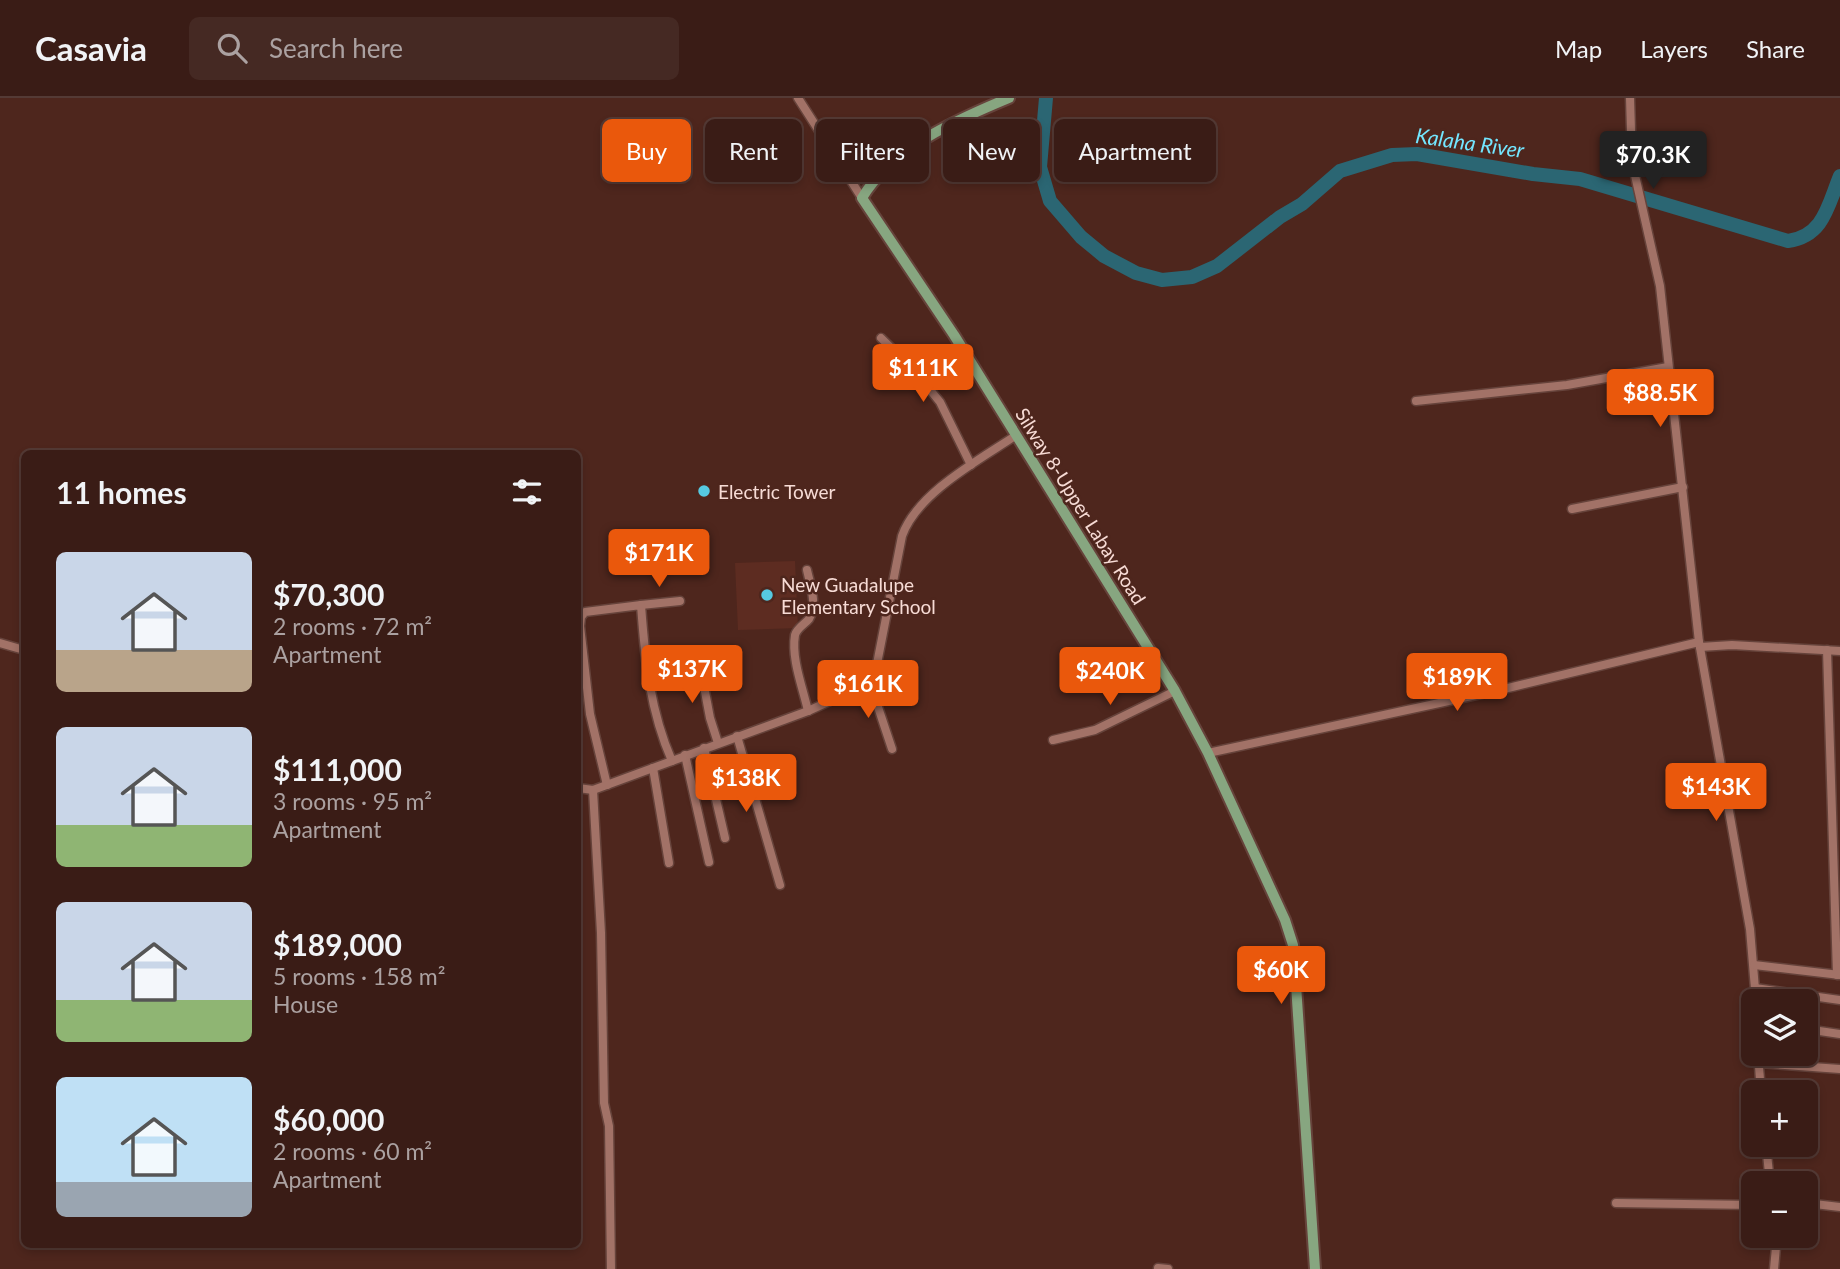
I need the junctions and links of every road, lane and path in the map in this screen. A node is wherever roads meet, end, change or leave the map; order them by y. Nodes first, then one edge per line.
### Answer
1 (798, 98) edge
2 (1009, 98) edge
3 (1630, 98) edge
4 (862, 198) junction
5 (881, 338) dead end
6 (1668, 367) junction
7 (1416, 401) dead end
8 (1015, 436) junction
9 (971, 465) junction
10 (1683, 487) junction
11 (1572, 509) dead end
12 (807, 570) dead end
13 (680, 601) dead end
14 (641, 605) junction
15 (581, 616) edge
16 (581, 627) edge
17 (0, 643) edge
18 (1700, 645) junction
19 (21, 649) edge
20 (1827, 650) junction
21 (1840, 650) edge
22 (699, 660) dead end
23 (870, 683) junction
24 (1175, 691) junction
25 (808, 711) junction
26 (737, 736) junction
27 (1053, 740) dead end
28 (718, 743) junction
29 (704, 748) junction
30 (892, 749) dead end
31 (1208, 752) junction
32 (685, 755) junction
33 (672, 761) junction
34 (653, 768) junction
35 (607, 785) junction
36 (581, 788) edge
37 (593, 790) junction
38 (725, 838) dead end
39 (709, 862) dead end
40 (669, 863) dead end
41 (780, 885) dead end
42 (1754, 965) junction
43 (1838, 975) edge
44 (1755, 988) joint
45 (1840, 1000) edge
46 (1818, 1031) edge
47 (1840, 1034) edge
48 (1818, 1066) edge
49 (1840, 1069) edge
50 (1616, 1203) dead end
51 (1818, 1204) edge
52 (1741, 1205) edge
53 (1840, 1207) edge
54 (1776, 1248) edge
55 (1158, 1268) edge
56 (611, 1269) edge
57 (1168, 1269) edge
58 (1315, 1269) edge
59 (1774, 1269) edge

1 - 4 street
2 - 4 main road
3 - 6 street
4 - 8 main road, Silway 8-Upper Labay Road
5 - 9 street
6 - 7 street
6 - 10 street
8 - 9 street
8 - 24 main road, Silway 8-Upper Labay Road
9 - 23 street
10 - 11 street
10 - 18 street
12 - 25 street
13 - 14 street
14 - 15 street
14 - 33 street
16 - 35 street
17 - 19 street
18 - 20 street
18 - 31 street
18 - 42 street
20 - 21 street
20 - 43 street
22 - 28 street
23 - 25 street
23 - 30 street
24 - 27 street
24 - 31 main road, Silway 8-Upper Labay Road
25 - 26 street
26 - 28 street
26 - 41 street
28 - 29 street
29 - 32 street
29 - 38 street
31 - 58 main road, Silway 8-Upper Labay Road
32 - 33 street
32 - 39 street
33 - 34 street
34 - 35 street
34 - 40 street
35 - 37 street
36 - 37 street
37 - 56 street
42 - 43 street
42 - 44 street
44 - 45 street
46 - 47 street
48 - 49 street
50 - 52 street
51 - 53 street
54 - 59 street
55 - 57 street

